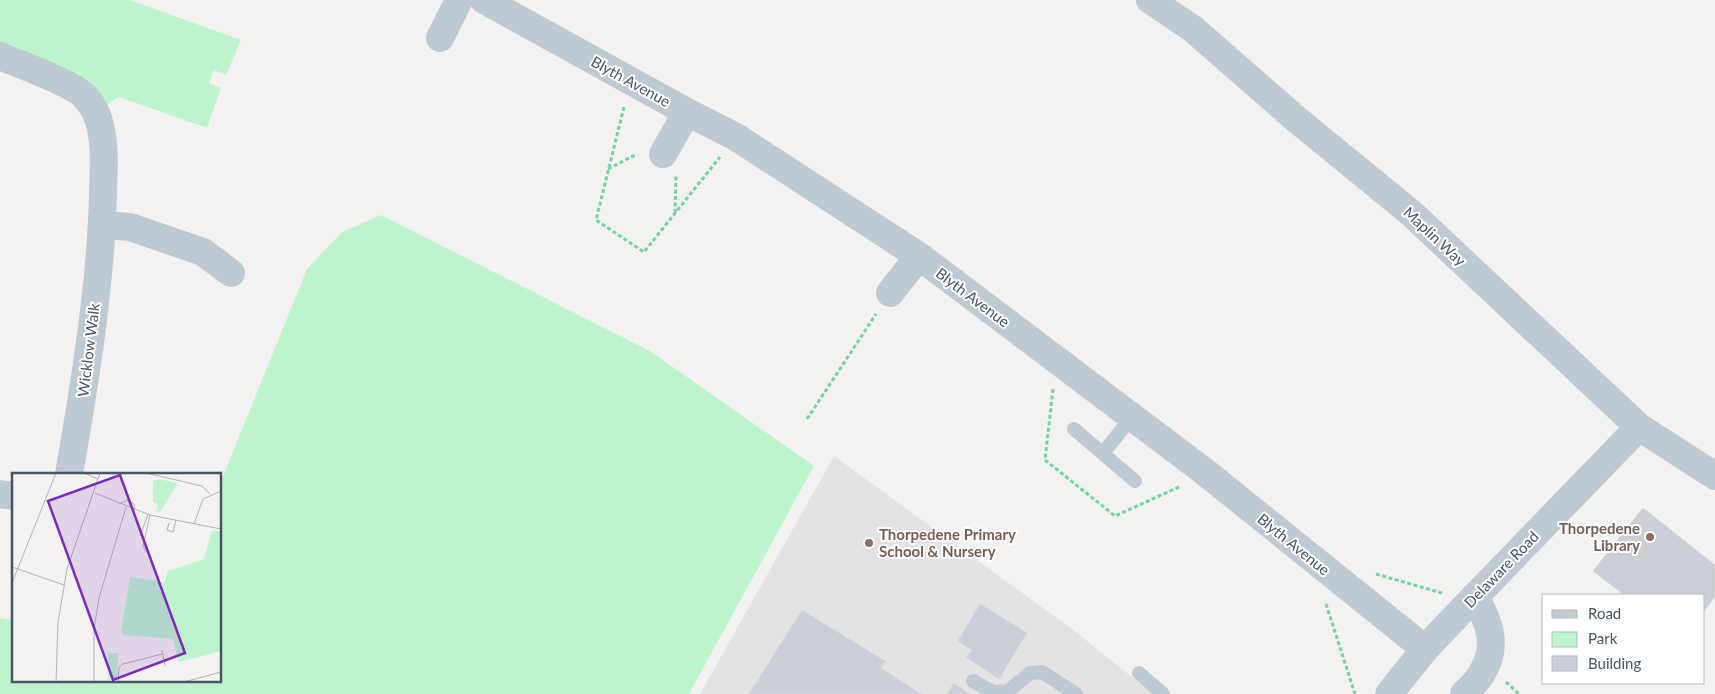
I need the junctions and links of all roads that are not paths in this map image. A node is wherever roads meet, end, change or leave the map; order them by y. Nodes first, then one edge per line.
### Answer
1 (459, 0) edge
2 (484, 0) edge
3 (1150, 0) edge
4 (440, 38) dead end
5 (0, 56) edge
6 (687, 112) junction
7 (663, 154) dead end
8 (102, 225) junction
9 (919, 256) junction
10 (232, 273) dead end
11 (890, 292) road end
12 (1132, 417) junction
13 (1639, 427) junction
14 (1074, 429) dead end
15 (1103, 453) junction
16 (69, 473) edge
17 (1715, 476) edge
18 (1136, 481) dead end
19 (1475, 596) junction
20 (1426, 649) junction
21 (1139, 672) dead end
22 (973, 681) dead end
23 (1076, 694) edge
24 (1163, 694) edge
25 (1389, 694) edge
26 (1464, 694) edge

1 - 4 street
2 - 6 street, Blyth Avenue
3 - 13 street, Maplin Way
5 - 8 street, Wicklow Walk
6 - 7 street
6 - 9 street, Blyth Avenue
8 - 10 street
8 - 16 street, Wicklow Walk
9 - 11 street
9 - 12 street, Blyth Avenue
12 - 15 lane
12 - 20 street, Blyth Avenue
13 - 17 street, Maplin Way
13 - 19 street, Delaware Road
14 - 15 lane
15 - 18 lane
19 - 20 street, Delaware Road
19 - 26 street
20 - 25 street, Delaware Road
21 - 24 lane
22 - 23 lane

